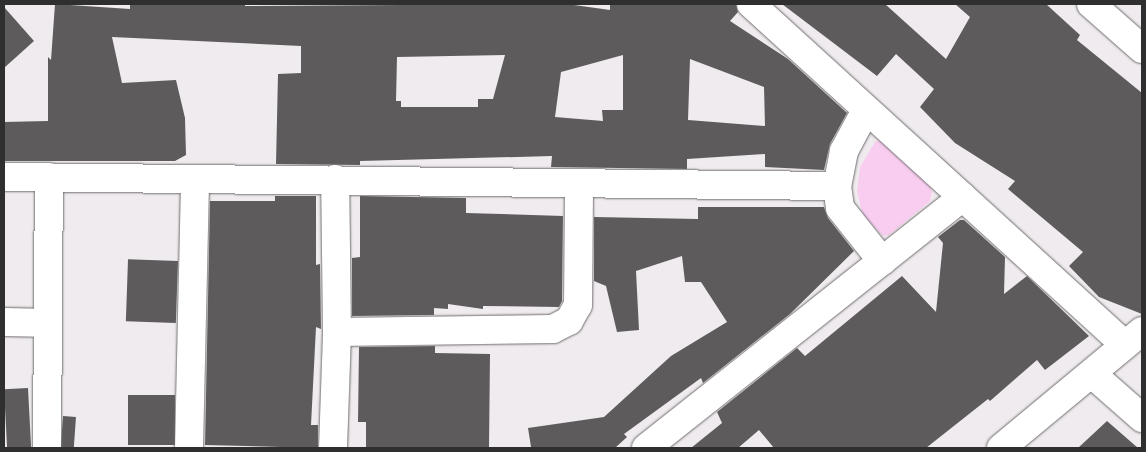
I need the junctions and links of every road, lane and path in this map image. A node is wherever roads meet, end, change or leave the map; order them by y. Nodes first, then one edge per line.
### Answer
1 (751, 4) edge
2 (1091, 4) edge
3 (1142, 49) edge
4 (866, 110) junction
5 (4, 176) edge
6 (49, 177) junction
7 (195, 179) junction
8 (335, 179) junction
9 (579, 183) junction
10 (837, 186) junction
11 (963, 197) junction
12 (882, 261) junction
13 (4, 322) edge
14 (47, 322) junction
15 (337, 332) junction
16 (1134, 338) edge
17 (1092, 374) junction
18 (1142, 418) edge
19 (47, 448) edge
20 (189, 448) edge
21 (333, 448) edge
22 (646, 448) edge
23 (1001, 448) edge

1 - 4 street
2 - 3 street
4 - 10 street
4 - 11 street
5 - 6 street
6 - 7 street
6 - 14 street
7 - 8 street
7 - 20 street
8 - 9 street
8 - 15 street
9 - 10 street
9 - 15 street
10 - 12 street
11 - 12 street
11 - 16 street
12 - 22 street
13 - 14 street
14 - 19 street
15 - 21 street
16 - 17 street
17 - 18 street
17 - 23 street

